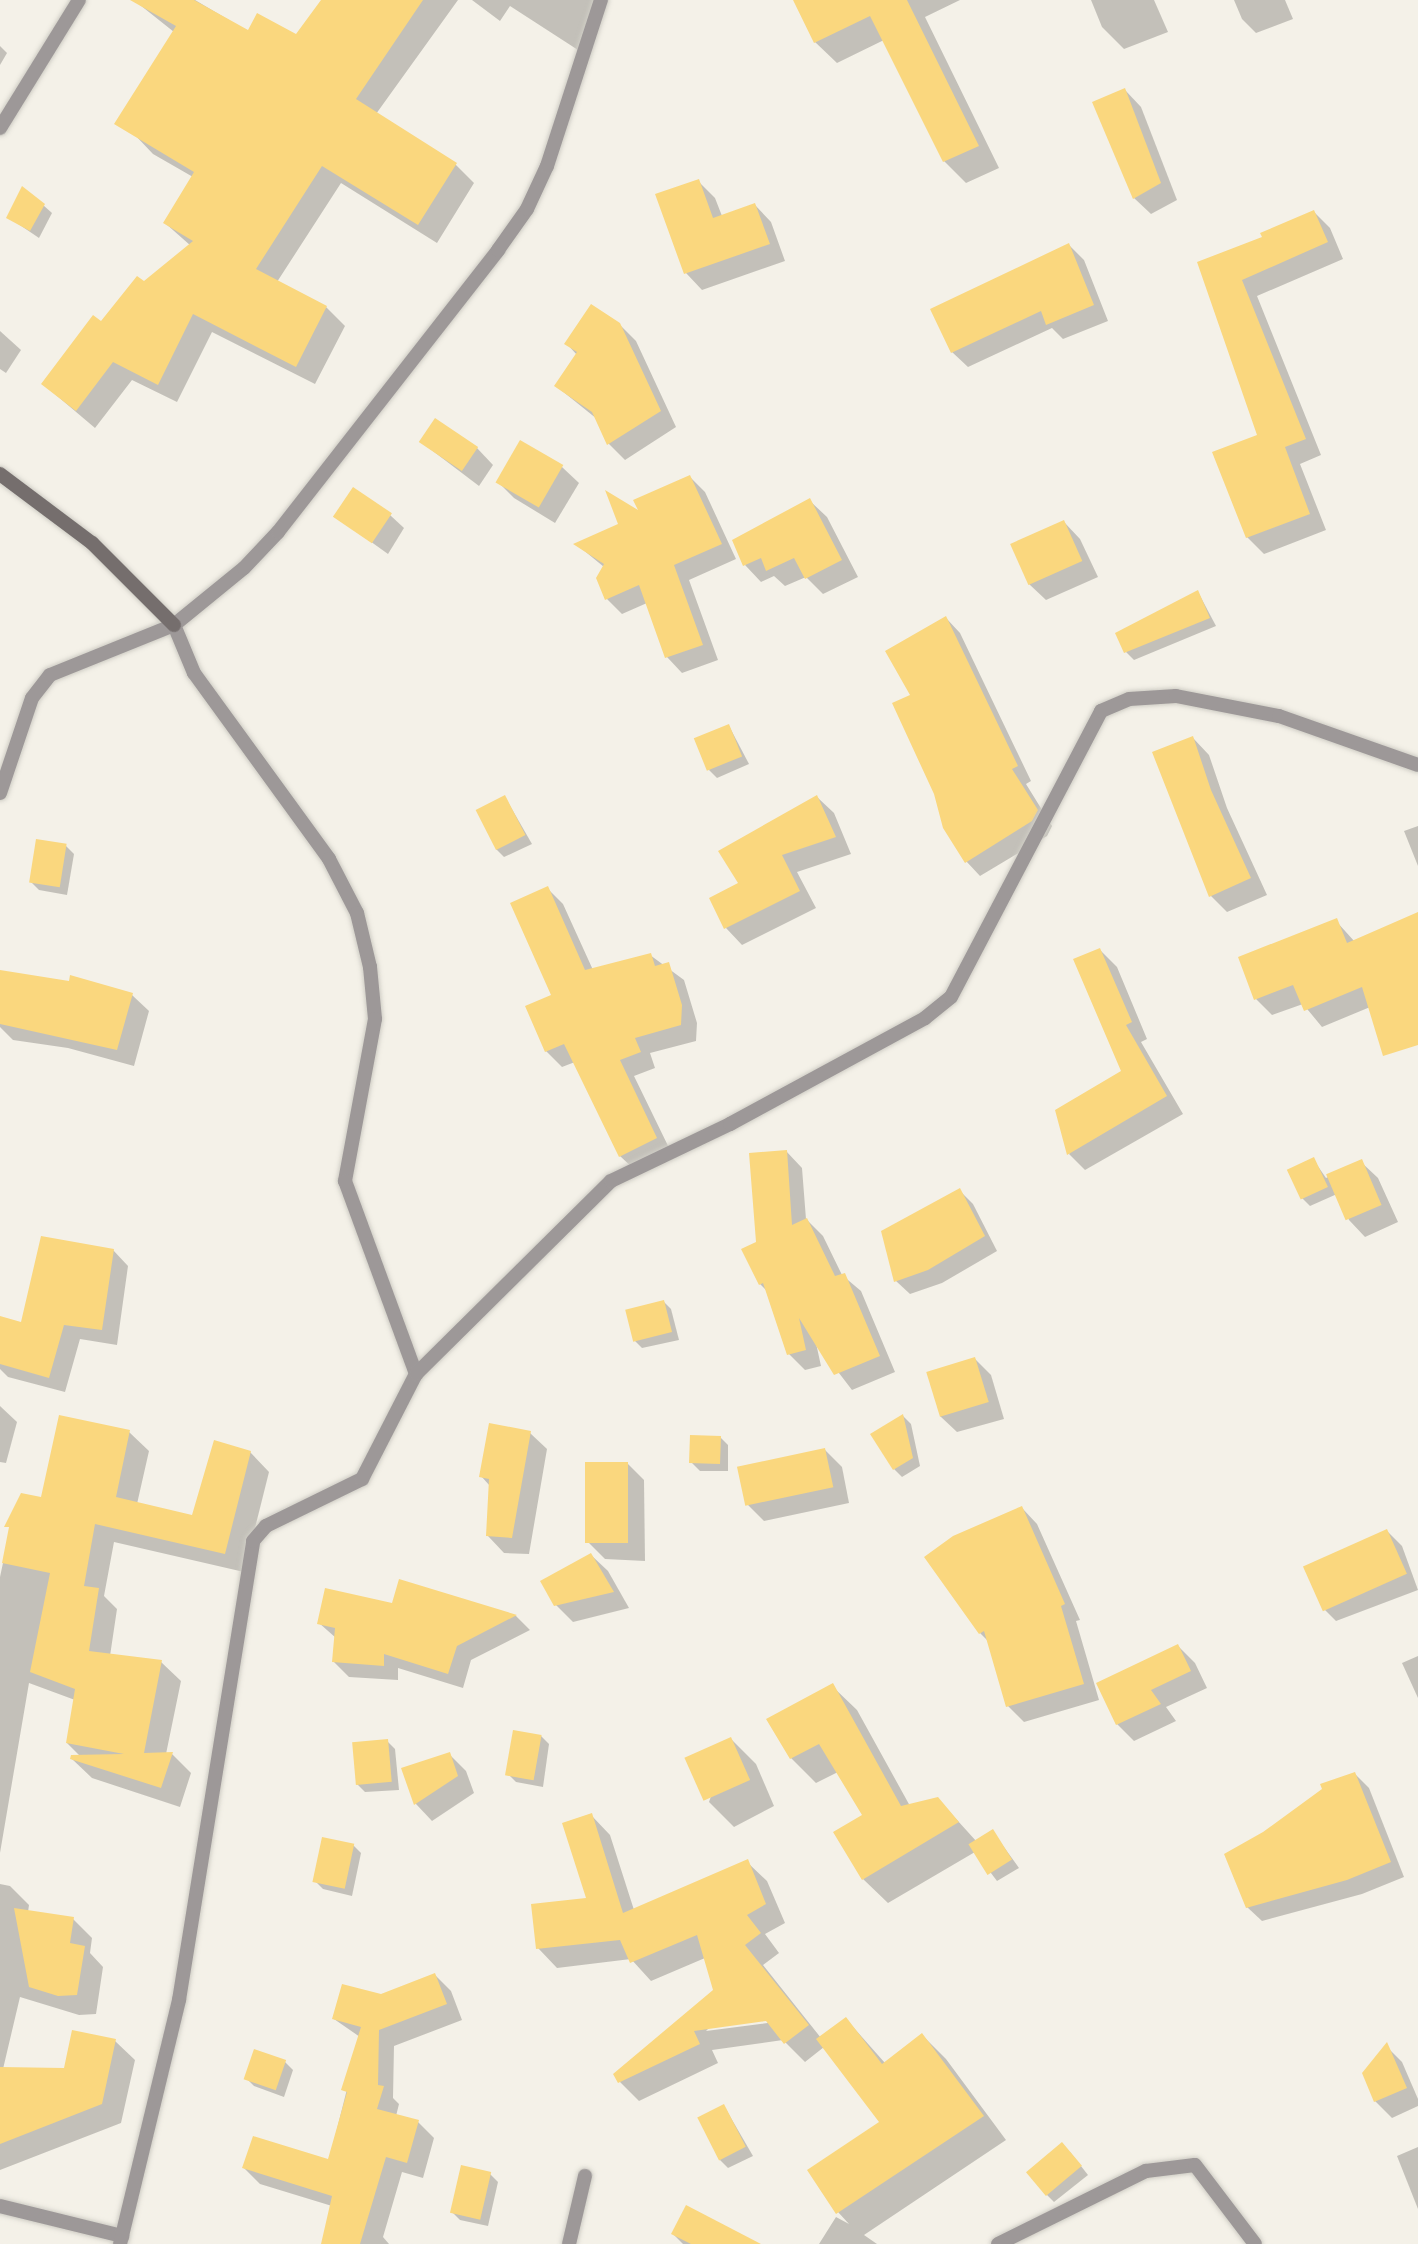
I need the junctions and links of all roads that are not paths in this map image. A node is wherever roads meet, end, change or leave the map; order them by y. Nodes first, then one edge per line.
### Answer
1 (79, 0) edge
2 (601, 0) edge
3 (0, 128) edge
4 (0, 474) edge
5 (174, 625) junction
6 (1418, 765) edge
7 (0, 793) edge
8 (416, 1374) junction
9 (585, 2176) dead end
10 (0, 2206) edge
11 (121, 2240) edge
12 (569, 2244) edge
13 (998, 2244) edge
14 (1255, 2244) edge

1 - 3 street
2 - 5 street
4 - 5 main road
5 - 7 street
5 - 8 street
6 - 8 street
8 - 11 street
9 - 12 street
10 - 11 street
13 - 14 street

